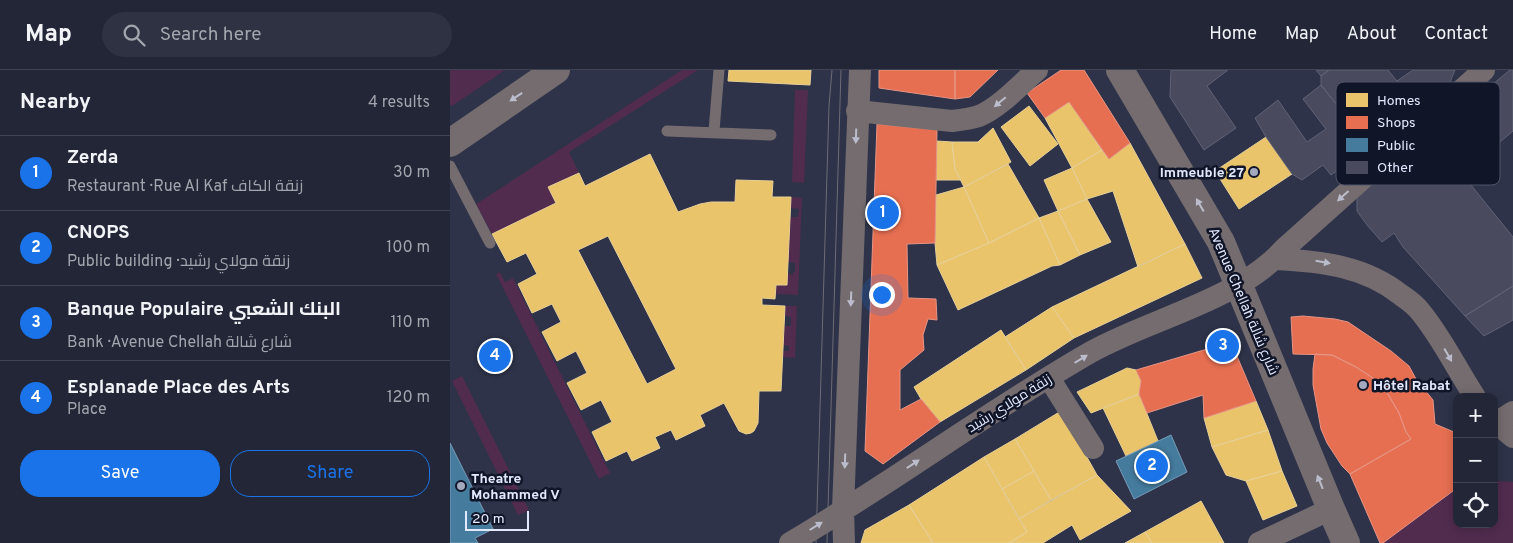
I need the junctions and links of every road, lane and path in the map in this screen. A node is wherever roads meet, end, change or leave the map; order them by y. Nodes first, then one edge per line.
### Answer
1 (556, 70) edge
2 (719, 70) edge
3 (860, 70) edge
4 (1037, 70) edge
5 (1484, 70) edge
6 (1127, 73) edge
7 (1471, 82) edge
8 (857, 111) junction
9 (667, 131) dead end
10 (714, 132) junction
11 (771, 135) dead end
12 (450, 143) edge
13 (450, 166) edge
14 (1356, 185) edge
15 (490, 243) dead end
16 (1275, 259) junction
17 (1239, 284) junction
18 (1050, 378) junction
19 (1472, 393) edge
20 (1093, 448) dead end
21 (843, 509) junction
22 (1331, 509) junction
23 (790, 543) edge
24 (844, 543) edge
25 (1259, 543) edge
26 (1346, 543) edge

1 -> 12 street
2 - 10 lane
3 - 8 street
4 -> 8 street
5 -> 7 street, زنقة مولاي رشيد
17 -> 6 street, Avenue Chellah شارع شالة
8 -> 21 street
9 - 10 lane
10 - 11 lane
13 - 15 lane
14 -> 16 street, زنقة مولاي رشيد
16 - 17 street, زنقة مولاي رشيد
16 -> 19 street
18 -> 17 street, زنقة مولاي رشيد
22 -> 17 street, Avenue Chellah شارع شالة
18 - 20 street
21 -> 18 street, زنقة مولاي رشيد
23 -> 21 street, زنقة مولاي رشيد
21 - 24 street
22 - 25 street
22 - 26 street, Avenue Chellah شارع شالة

